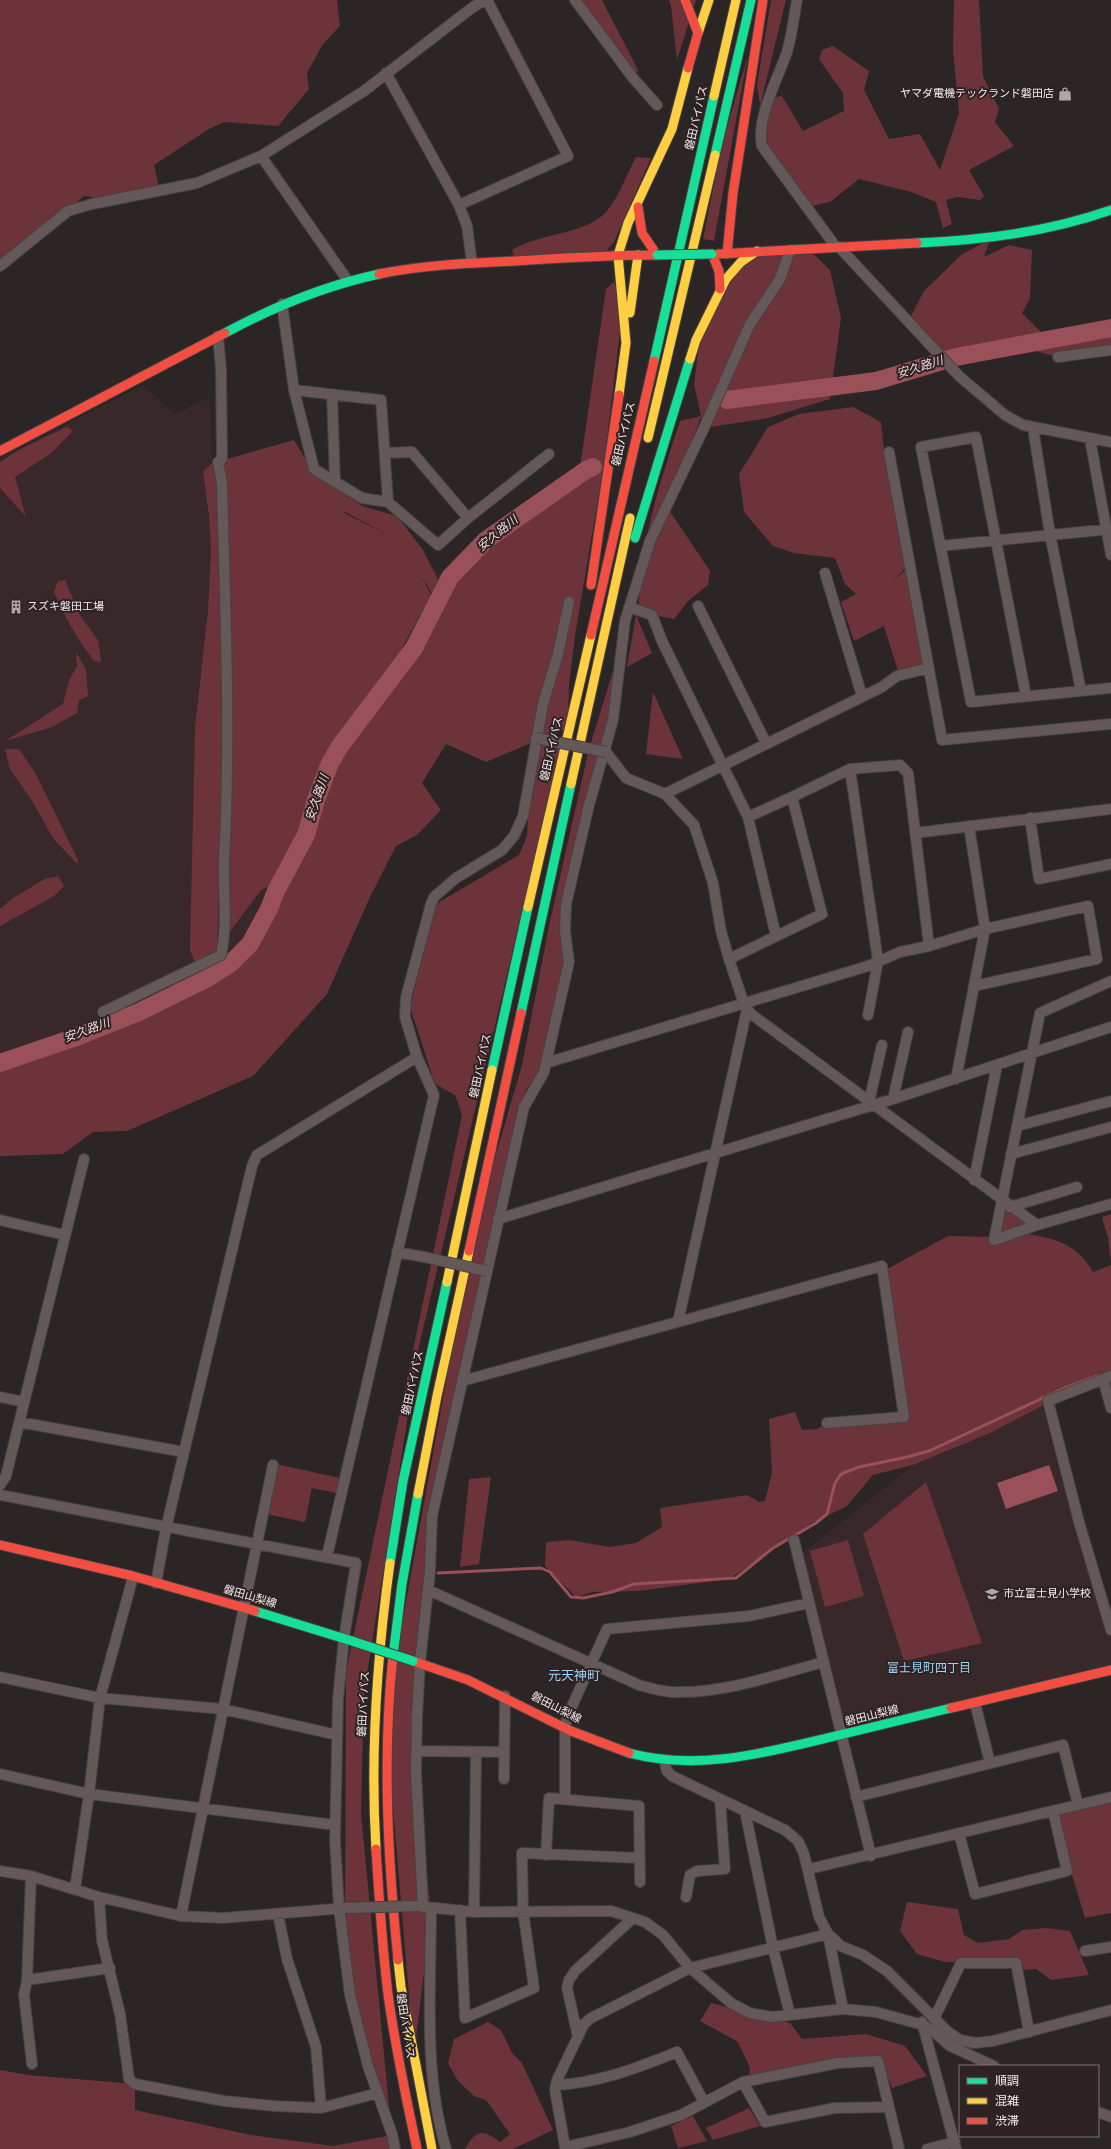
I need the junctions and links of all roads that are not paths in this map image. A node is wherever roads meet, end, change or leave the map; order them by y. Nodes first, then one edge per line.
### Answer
1 (486, 0) edge
2 (575, 0) edge
3 (685, 0) edge
4 (709, 0) edge
5 (736, 0) edge
6 (751, 0) edge
7 (763, 0) edge
8 (797, 0) edge
9 (698, 33) junction
10 (386, 73) junction
11 (657, 106) dead end
12 (261, 156) junction
13 (638, 203) junction
14 (459, 205) junction
15 (1111, 210) edge
16 (837, 247) junction
17 (790, 250) junction
18 (757, 251) junction
19 (712, 254) junction
20 (727, 254) junction
21 (618, 255) junction
22 (638, 255) junction
23 (657, 255) junction
24 (472, 263) junction
25 (0, 266) edge
26 (348, 281) junction
27 (720, 289) junction
28 (282, 304) junction
29 (218, 336) junction
30 (626, 343) junction
31 (1111, 350) edge
32 (1058, 357) dead end
33 (294, 390) junction
34 (332, 394) junction
35 (1033, 428) junction
36 (1090, 439) junction
37 (1111, 442) edge
38 (645, 448) dead end
39 (0, 451) edge
40 (888, 452) dead end
41 (385, 453) junction
42 (549, 454) dead end
43 (335, 482) junction
44 (388, 502) junction
45 (632, 508) dead end
46 (468, 518) junction
47 (1109, 529) edge
48 (1050, 534) junction
49 (996, 539) junction
50 (940, 546) junction
51 (1111, 555) edge
52 (825, 573) dead end
53 (569, 602) dead end
54 (698, 606) dead end
55 (629, 607) junction
56 (929, 668) junction
57 (1111, 688) edge
58 (1081, 691) junction
59 (577, 695) junction
60 (862, 696) junction
61 (1026, 696) junction
62 (591, 697) junction
63 (1111, 724) edge
64 (536, 738) junction
65 (766, 743) junction
66 (606, 752) junction
67 (722, 765) junction
68 (850, 768) junction
69 (665, 794) junction
70 (792, 797) junction
71 (1111, 809) edge
72 (748, 817) junction
73 (1030, 818) junction
74 (970, 826) junction
75 (915, 833) junction
76 (1111, 864) edge
77 (985, 929) junction
78 (776, 936) junction
79 (929, 946) junction
80 (729, 960) junction
81 (878, 961) junction
82 (1111, 981) edge
83 (974, 986) junction
84 (746, 1006) junction
85 (103, 1012) dead end
86 (868, 1015) dead end
87 (1111, 1027) edge
88 (908, 1032) dead end
89 (882, 1045) dead end
90 (1032, 1054) junction
91 (417, 1057) junction
92 (546, 1063) junction
93 (997, 1065) junction
94 (956, 1079) junction
95 (893, 1099) junction
96 (1111, 1101) edge
97 (871, 1103) junction
98 (1017, 1126) junction
99 (1111, 1127) edge
100 (715, 1153) junction
101 (1011, 1154) junction
102 (84, 1159) dead end
103 (974, 1180) junction
104 (1077, 1187) dead end
105 (1006, 1204) junction
106 (1111, 1204) edge
107 (498, 1219) junction
108 (0, 1220) edge
109 (1037, 1226) junction
110 (65, 1235) junction
111 (397, 1252) junction
112 (487, 1271) junction
113 (678, 1322) junction
114 (1107, 1377) edge
115 (462, 1382) junction
116 (0, 1397) edge
117 (24, 1402) junction
118 (1111, 1408) edge
119 (19, 1422) junction
120 (827, 1423) dead end
121 (184, 1452) junction
122 (273, 1465) dead end
123 (0, 1486) edge
124 (0, 1495) edge
125 (166, 1528) junction
126 (794, 1540) dead end
127 (256, 1544) junction
128 (0, 1545) edge
129 (327, 1556) junction
130 (133, 1577) junction
131 (156, 1583) junction
132 (428, 1590) junction
133 (809, 1603) junction
134 (1107, 1603) edge
135 (243, 1607) junction
136 (1111, 1630) edge
137 (348, 1640) junction
138 (416, 1661) junction
139 (824, 1662) junction
140 (591, 1664) junction
141 (1111, 1670) edge
142 (0, 1677) edge
143 (505, 1696) junction
144 (100, 1698) junction
145 (975, 1703) junction
146 (222, 1709) junction
147 (565, 1727) junction
148 (337, 1735) junction
149 (841, 1735) junction
150 (417, 1752) junction
151 (476, 1752) junction
152 (504, 1752) junction
153 (664, 1760) junction
154 (990, 1763) junction
155 (0, 1774) edge
156 (504, 1779) dead end
157 (89, 1794) junction
158 (856, 1797) junction
159 (1111, 1797) edge
160 (566, 1799) junction
161 (720, 1799) junction
162 (1078, 1805) junction
163 (202, 1809) junction
164 (745, 1811) junction
165 (1053, 1811) junction
166 (335, 1825) junction
167 (959, 1833) junction
168 (546, 1855) junction
169 (871, 1856) junction
170 (640, 1858) junction
171 (809, 1870) junction
172 (0, 1871) edge
173 (31, 1876) junction
174 (640, 1882) dead end
175 (75, 1889) junction
176 (99, 1897) junction
177 (686, 1897) dead end
178 (424, 1907) junction
179 (342, 1908) junction
180 (460, 1910) junction
181 (523, 1911) junction
182 (474, 1912) junction
183 (278, 1914) junction
184 (181, 1916) junction
185 (633, 1918) junction
186 (828, 1934) junction
187 (1111, 1947) edge
188 (773, 1948) junction
189 (1085, 1951) dead end
190 (110, 1968) junction
191 (690, 1968) junction
192 (27, 1980) junction
193 (920, 2005) junction
194 (843, 2009) junction
195 (1111, 2010) edge
196 (790, 2015) junction
197 (934, 2019) junction
198 (923, 2025) junction
199 (1029, 2032) junction
200 (578, 2037) junction
201 (32, 2064) dead end
202 (992, 2065) edge
203 (743, 2082) junction
204 (419, 2083) junction
205 (402, 2084) junction
206 (556, 2085) junction
207 (378, 2093) junction
208 (704, 2102) junction
209 (889, 2107) junction
210 (321, 2108) junction
211 (1099, 2112) edge
212 (1111, 2117) edge
213 (956, 2146) edge
214 (395, 2149) edge
215 (408, 2149) edge
216 (417, 2149) edge
217 (432, 2149) edge
218 (436, 2149) edge
219 (446, 2149) edge
220 (899, 2149) edge
221 (927, 2149) edge

1 - 10 street
1 - 14 street
2 - 11 street
3 - 9 main road
4 - 9 main road
5 - 59 main road, 磐田バイパス
6 - 38 main road
7 - 20 main road
8 - 16 street
9 - 13 main road
10 - 12 street
10 - 14 street
12 - 25 street
12 - 26 street
13 - 21 main road
13 - 23 main road
14 - 24 street
15 - 16 main road
16 - 17 main road
16 - 35 street
17 - 18 main road
17 - 55 street
18 - 20 main road
18 - 27 main road
19 - 20 main road
19 - 23 main road, bridge
19 - 27 main road
21 - 22 main road
21 - 24 main road
21 - 30 main road
22 - 23 main road
22 - 30 main road
24 - 26 main road
26 - 28 main road
27 - 62 main road
28 - 29 main road
28 - 33 street
29 - 39 main road
29 - 85 street
30 - 59 main road
31 - 32 street
33 - 34 street
33 - 43 street
34 - 41 street
34 - 43 street
35 - 36 street
35 - 48 street
36 - 37 street
36 - 47 street
40 - 56 street
41 - 44 street
41 - 46 street
42 - 46 street
43 - 44 street
44 - 46 street
45 - 62 main road, 磐田バイパス
47 - 48 street
47 - 51 street
48 - 49 street
48 - 58 street
49 - 50 street
49 - 50 street
49 - 61 street
50 - 61 street
52 - 60 street
53 - 64 street
54 - 65 street
55 - 66 street
55 - 67 street
56 - 60 street
56 - 63 street
57 - 58 street
58 - 61 street
59 - 205 main road, 磐田バイパス
60 - 65 street
62 - 204 main road, 磐田バイパス
64 - 66 street, bridge
64 - 91 street
65 - 67 street
66 - 69 street
66 - 92 street
67 - 69 street
67 - 72 street
68 - 70 street
68 - 75 street
68 - 81 street
69 - 80 street
70 - 72 street
70 - 78 street
71 - 73 street
72 - 78 street
73 - 74 street
73 - 76 street
74 - 75 street
74 - 77 street
75 - 79 street
77 - 79 street
77 - 83 street
77 - 83 street
78 - 80 street
79 - 81 street
80 - 84 street
81 - 84 street
81 - 86 street
82 - 90 street
83 - 94 street
84 - 92 street
84 - 97 street
84 - 100 street
87 - 90 street
88 - 95 street
89 - 97 street
90 - 93 street
90 - 98 street
91 - 111 street
91 - 121 street
92 - 107 street
93 - 94 street
93 - 103 street
94 - 95 street
95 - 97 street
96 - 98 street
97 - 100 street
97 - 103 street
98 - 101 street
99 - 101 street
100 - 107 street
100 - 113 street
101 - 105 street
102 - 110 street
103 - 105 street
104 - 105 street
105 - 109 street
105 - 109 street
106 - 109 street
107 - 112 street
108 - 110 street
110 - 117 street
111 - 112 street, bridge
111 - 129 street
112 - 115 street
113 - 115 street
113 - 120 street
114 - 118 street
114 - 134 street
115 - 132 street
116 - 117 street
117 - 119 street
119 - 121 street
119 - 123 street
121 - 125 street
122 - 127 street
124 - 125 street
125 - 127 street
125 - 131 street
126 - 133 street
127 - 129 street
127 - 135 street
128 - 130 main road, 磐田山梨線
129 - 137 street
130 - 131 main road, 磐田山梨線
130 - 144 street
131 - 135 main road, 磐田山梨線
132 - 138 street
132 - 140 street
133 - 139 street
133 - 140 street
134 - 136 street
135 - 137 main road, 磐田山梨線
135 - 146 street
137 - 138 main road, 磐田山梨線, bridge
137 - 148 street
138 - 143 main road, 磐田山梨線
138 - 150 street
139 - 140 street
139 - 149 street
140 - 147 street
141 - 145 main road, 磐田山梨線
142 - 144 street
143 - 147 main road, 磐田山梨線
143 - 152 street
144 - 146 street
144 - 157 street
145 - 149 main road, 磐田山梨線
145 - 154 street
146 - 148 street
146 - 163 street
147 - 153 main road, 磐田山梨線
147 - 160 street
148 - 166 street
149 - 153 main road, 磐田山梨線
149 - 158 street
150 - 151 street
150 - 178 street
151 - 152 street
151 - 182 street
152 - 156 street
153 - 161 street
154 - 158 street
154 - 162 street
155 - 157 street
157 - 163 street
157 - 175 street
158 - 169 street
159 - 162 street
160 - 168 street
160 - 170 street
161 - 164 street
161 - 177 street
162 - 165 street
163 - 166 street
163 - 184 street
164 - 171 street
164 - 188 street
165 - 167 street
165 - 167 street
166 - 179 street
167 - 169 street
168 - 170 street
168 - 181 street
169 - 171 street
170 - 174 street
171 - 186 street
172 - 173 street
173 - 175 street
173 - 192 street
175 - 176 street
176 - 184 street
176 - 190 street
178 - 179 street, bridge
178 - 180 street
178 - 219 street
179 - 183 street
179 - 207 street
180 - 181 street
180 - 182 street
181 - 182 street
181 - 185 street
183 - 184 street
183 - 210 street
185 - 191 street
185 - 200 street
186 - 188 street
186 - 193 street
186 - 194 street
187 - 189 street
188 - 191 street
188 - 196 street
190 - 192 street
190 - 210 street
191 - 196 street
191 - 200 street
192 - 201 street
193 - 197 street
193 - 198 street
194 - 196 street
194 - 198 street
195 - 199 street
197 - 199 street
197 - 199 street
198 - 202 street
198 - 213 street
200 - 206 street
203 - 208 street
203 - 209 street
203 - 209 street
204 - 217 main road, 磐田バイパス
204 - 218 main road
205 - 215 main road
205 - 216 main road, 磐田バイパス
206 - 208 street
206 - 208 street
207 - 210 street
207 - 214 street
209 - 220 street
211 - 212 street
213 - 221 street

